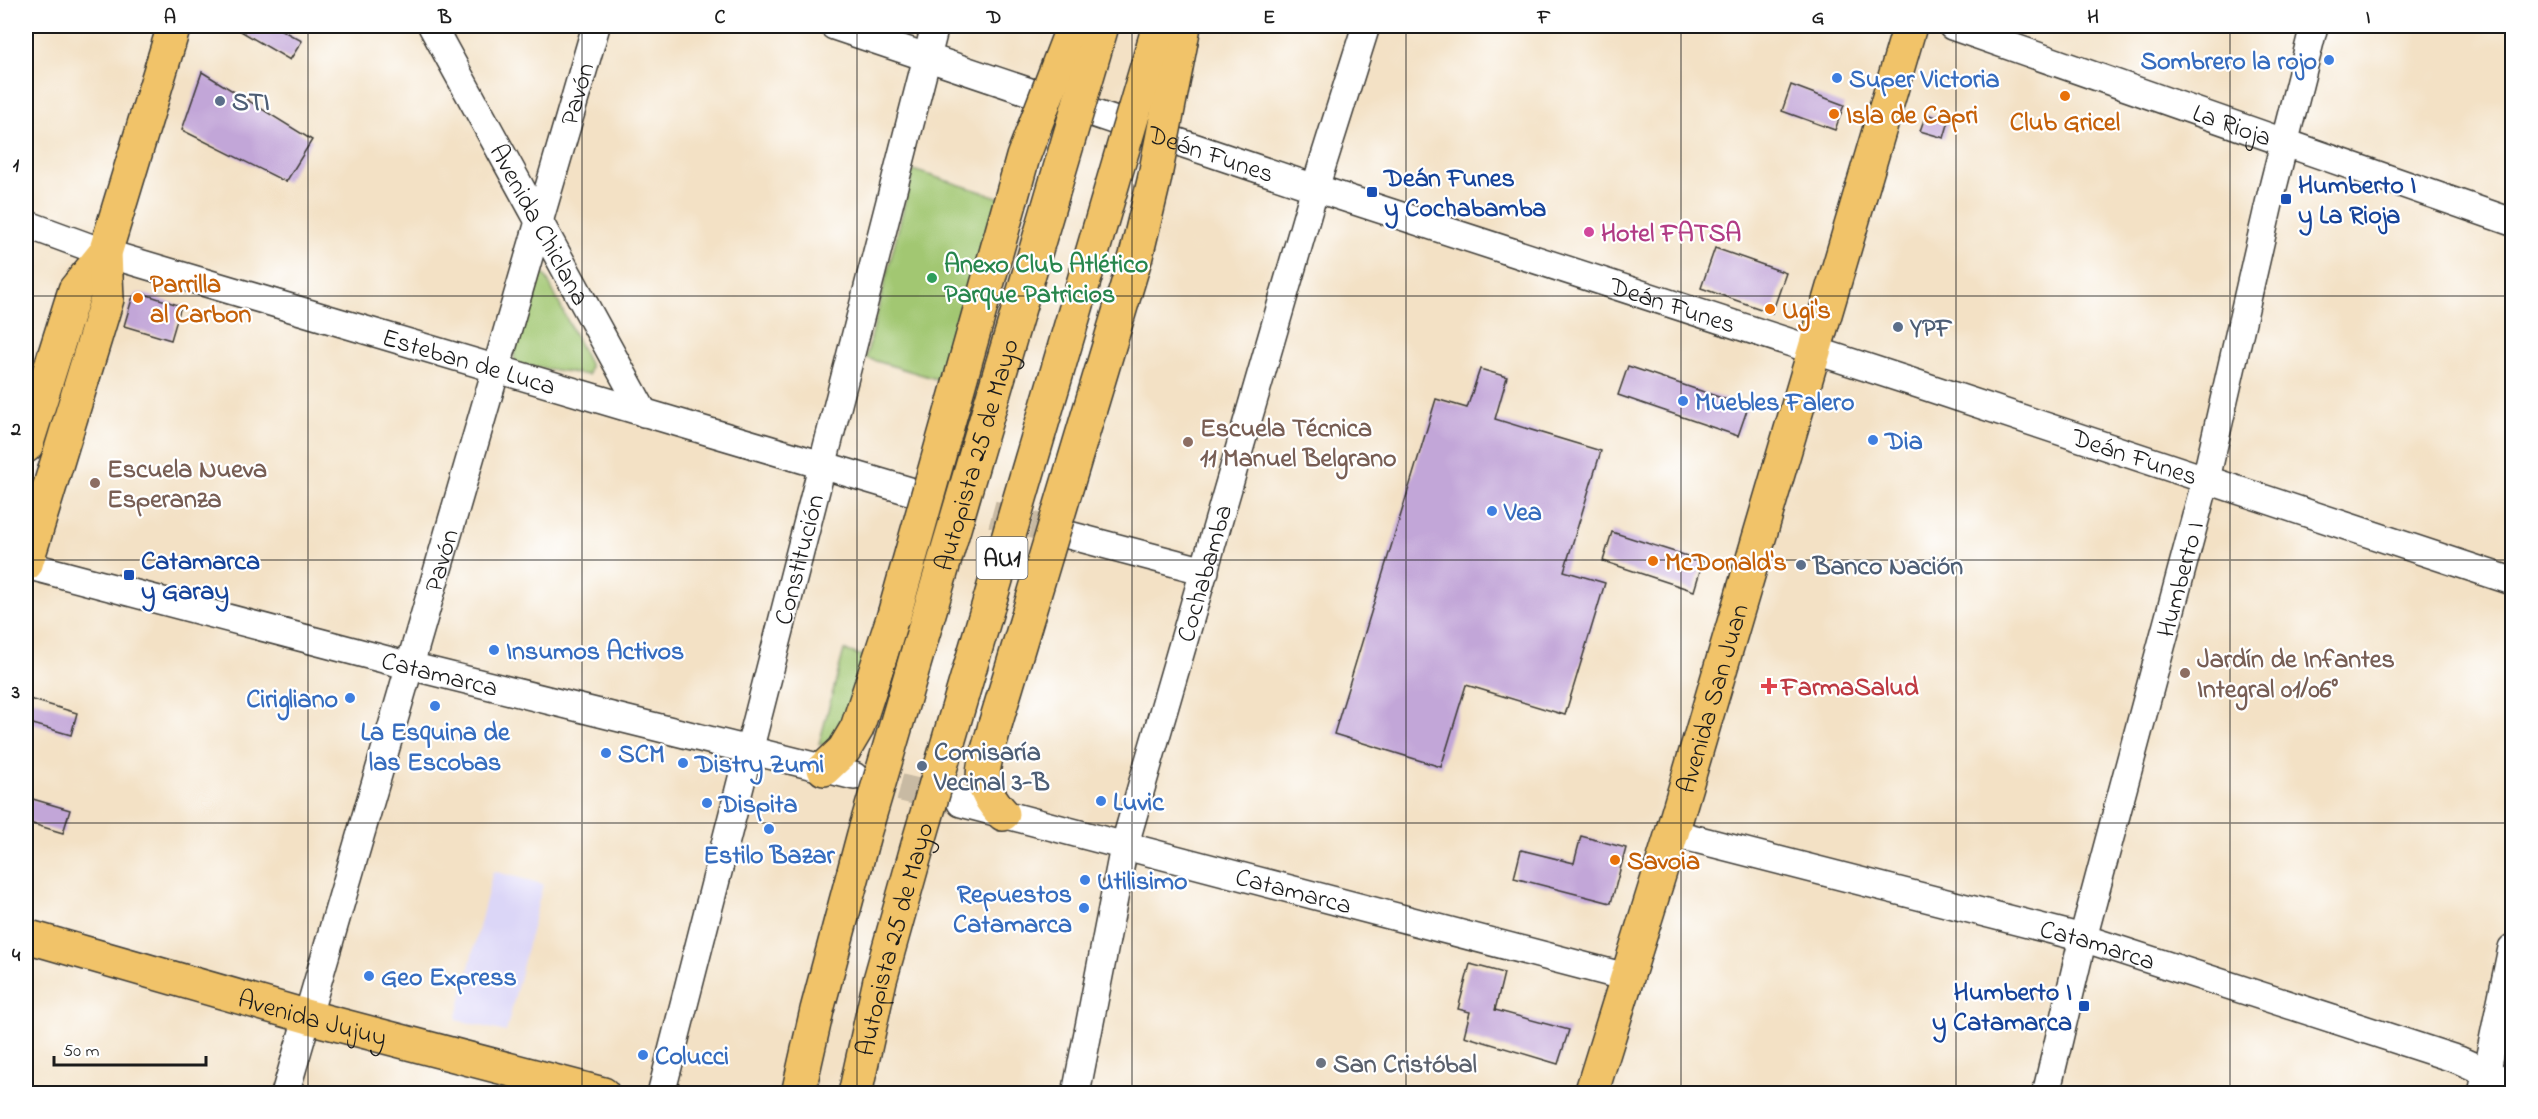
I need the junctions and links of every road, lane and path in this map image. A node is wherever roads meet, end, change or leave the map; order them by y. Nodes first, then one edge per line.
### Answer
1 (174, 26) edge
2 (596, 26) edge
3 (834, 26) edge
4 (935, 26) edge
5 (1074, 26) edge
6 (1102, 26) edge
7 (1159, 26) edge
8 (1184, 26) edge
9 (1366, 26) edge
10 (1910, 26) edge
11 (1952, 26) edge
12 (2314, 26) edge
13 (433, 29) edge
14 (926, 56) junction
15 (2285, 142) junction
16 (1315, 188) junction
17 (537, 219) junction
18 (2512, 222) edge
19 (26, 224) edge
20 (105, 252) junction
21 (1816, 350) junction
22 (497, 369) junction
23 (644, 413) junction
24 (26, 446) edge
25 (822, 465) junction
26 (2206, 480) junction
27 (913, 492) tunnel mouth
28 (1065, 534) tunnel mouth
29 (26, 565) edge
30 (1205, 571) junction
31 (2512, 581) edge
32 (410, 666) junction
33 (748, 751) junction
34 (839, 773) joint
35 (961, 803) tunnel mouth
36 (1004, 814) junction
37 (1672, 833) junction
38 (1124, 847) junction
39 (26, 936) edge
40 (2083, 938) junction
41 (2512, 948) edge
42 (1626, 977) junction
43 (309, 1017) junction
44 (2484, 1083) edge
45 (2512, 1084) edge
46 (285, 1094) edge
47 (603, 1094) edge
48 (661, 1094) edge
49 (798, 1094) edge
50 (855, 1094) edge
51 (1076, 1094) edge
52 (1591, 1094) edge
53 (2046, 1094) edge

1 - 20 main road
2 - 17 street, Pavón
3 - 14 street, Deán Funes
4 - 14 street, Constitución
5 - 34 main road, bridge
6 - 49 main road, Autopista 25 de Mayo / AU1, bridge
7 - 50 main road, Autopista 25 de Mayo / AU1, bridge
8 - 36 main road, bridge
9 - 16 street, Cochabamba
10 - 21 main road, Avenida San Juan
11 - 15 street, La Rioja
12 - 15 street, Humberto I
13 - 17 street, Avenida Chiclana
14 - 16 street, Deán Funes
14 - 25 street, Constitución
15 - 18 street, La Rioja
15 - 26 street, Humberto I
16 - 21 street, Deán Funes
16 - 30 street, Cochabamba
17 - 22 street, Pavón
17 - 23 street, Avenida Chiclana
19 - 20 street, Esteban de Luca
20 - 22 street, Esteban de Luca
20 - 24 main road
20 - 29 main road
21 - 26 street, Deán Funes
21 - 37 main road, Avenida San Juan
22 - 23 street, Esteban de Luca
22 - 32 street, Pavón
23 - 25 street, Esteban de Luca
25 - 27 street, Esteban de Luca
25 - 33 street, Constitución
26 - 31 street, Deán Funes
26 - 40 street, Humberto I
28 - 30 street
29 - 32 street, Catamarca
30 - 38 street, Cochabamba
32 - 33 street, Catamarca
32 - 43 street, Pavón
33 - 34 street, Catamarca
33 - 48 street, Constitución
35 - 36 street, Catamarca
36 - 38 street, Catamarca
37 - 40 street, Catamarca
37 - 42 main road, Avenida San Juan
38 - 42 street, Catamarca
38 - 51 street, Cochabamba
39 - 43 main road, Avenida Jujuy
40 - 44 street, Catamarca
40 - 53 street, Humberto I
41 - 44 street
42 - 52 main road, Avenida San Juan
43 - 46 street, Pavón
43 - 47 main road, Avenida Jujuy
44 - 45 street, Catamarca

